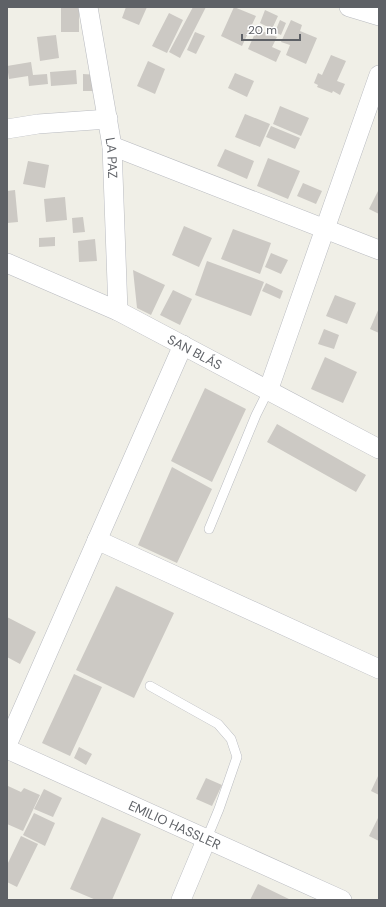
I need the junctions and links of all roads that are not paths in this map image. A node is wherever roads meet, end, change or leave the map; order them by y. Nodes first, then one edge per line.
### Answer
1 (88, 7) edge
2 (349, 7) edge
3 (379, 16) edge
4 (379, 75) edge
5 (108, 119) junction
6 (7, 129) edge
7 (112, 146) junction
8 (324, 230) junction
9 (379, 250) edge
10 (7, 263) edge
11 (118, 310) junction
12 (183, 345) junction
13 (268, 391) junction
14 (379, 449) edge
15 (209, 529) dead end
16 (97, 540) junction
17 (379, 669) edge
18 (150, 686) dead end
19 (7, 745) edge
20 (7, 749) edge
21 (207, 838) junction
22 (181, 900) edge
23 (342, 900) edge

1 - 5 street, LA PAZ
2 - 3 street
4 - 8 street
5 - 6 street
5 - 7 street, LA PAZ
7 - 8 street
7 - 11 street, LA PAZ
8 - 9 street
8 - 13 street
10 - 11 street, SAN BLÁS
11 - 12 street, SAN BLÁS
12 - 13 street, SAN BLÁS
12 - 16 street
13 - 14 street, SAN BLÁS
13 - 15 lane
16 - 17 street
16 - 19 street
18 - 21 lane
20 - 21 street, EMILIO HASSLER
21 - 22 street
21 - 23 street, EMILIO HASSLER

